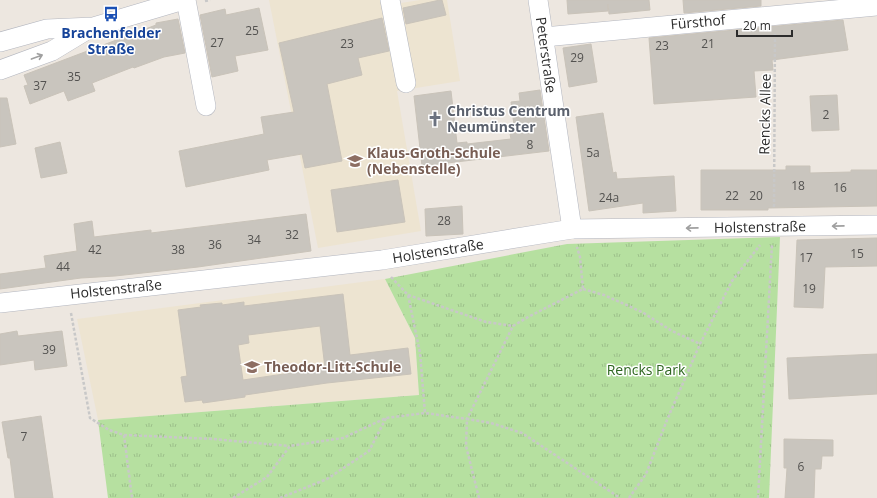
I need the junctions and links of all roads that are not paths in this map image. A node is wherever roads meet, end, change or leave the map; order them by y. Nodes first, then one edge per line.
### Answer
1 (185, 0) edge
2 (390, 0) edge
3 (538, 0) edge
4 (877, 6) edge
5 (93, 27) junction
6 (544, 37) junction
7 (0, 42) edge
8 (0, 70) edge
9 (406, 83) dead end
10 (206, 106) dead end
11 (877, 225) edge
12 (572, 229) junction
13 (0, 303) edge

1 - 5 street
1 - 10 street
2 - 9 street
3 - 6 street, Peterstraße
4 - 6 street, Fürsthof
5 - 7 street
8 -> 5 street
6 - 12 street, Peterstraße
11 -> 12 street, Holstenstraße
12 - 13 street, Holstenstraße

